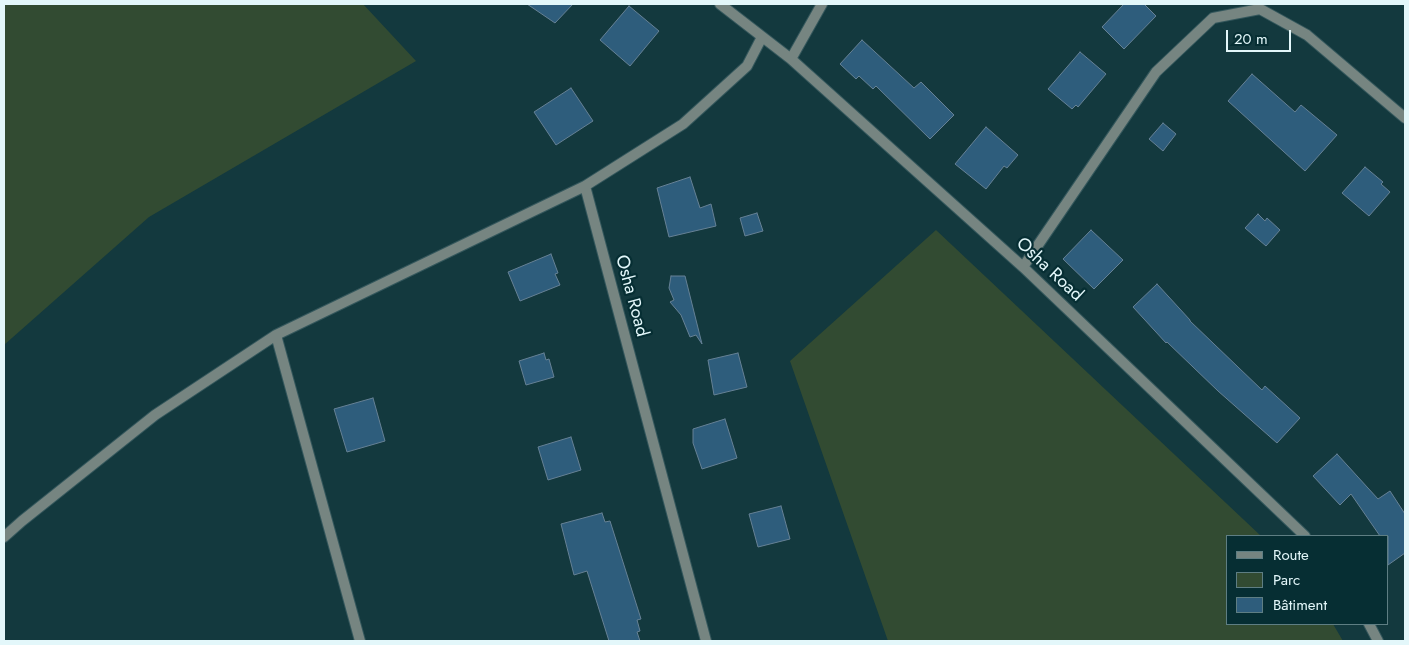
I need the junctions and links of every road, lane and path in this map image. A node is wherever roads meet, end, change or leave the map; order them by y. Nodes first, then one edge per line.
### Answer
1 (720, 4) edge
2 (822, 4) edge
3 (762, 37) junction
4 (791, 59) junction
5 (1405, 118) edge
6 (585, 186) junction
7 (1023, 267) junction
8 (276, 335) junction
9 (1304, 535) edge
10 (4, 537) edge
11 (1370, 625) edge
12 (360, 641) edge
13 (706, 641) edge
14 (1378, 641) edge

1 - 3 street, Osha Road
2 - 4 street
3 - 4 street, Osha Road
3 - 6 street
4 - 7 street, Osha Road
5 - 7 street
6 - 8 street
6 - 13 street, Osha Road
7 - 9 street, Osha Road
8 - 10 street
8 - 12 street
11 - 14 street

